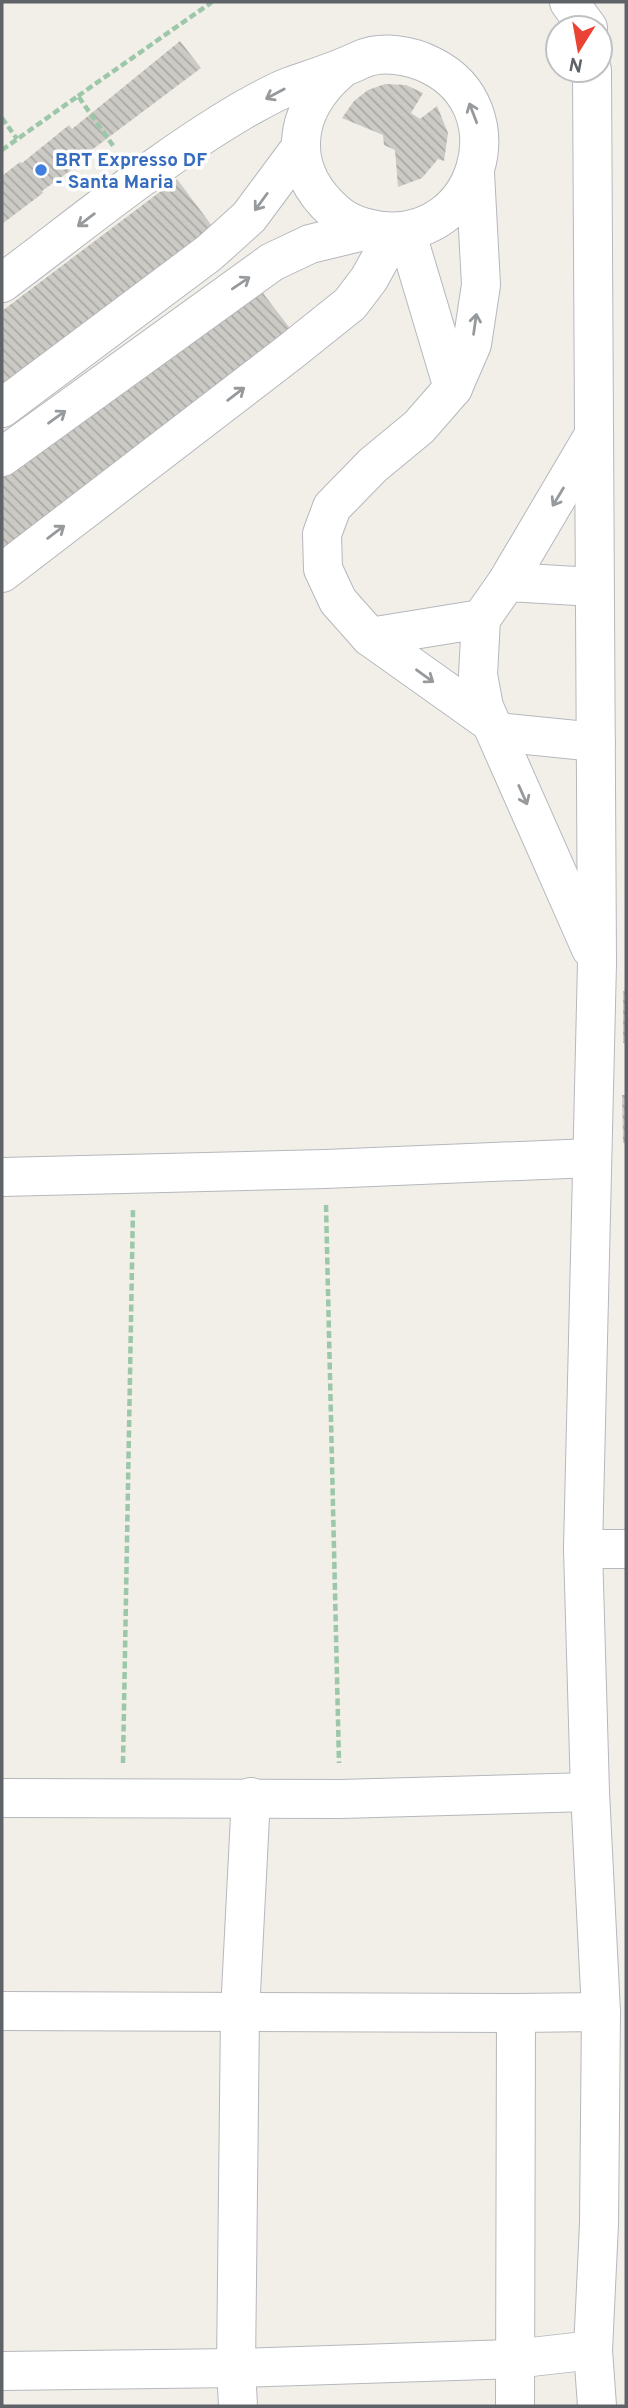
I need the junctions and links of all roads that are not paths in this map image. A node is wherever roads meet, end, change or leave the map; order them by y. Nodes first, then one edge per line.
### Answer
1 (339, 71) junction
2 (592, 84) edge
3 (301, 147) junction
4 (475, 173) junction
5 (389, 231) junction
6 (2, 283) edge
7 (453, 388) junction
8 (2, 408) edge
9 (592, 438) junction
10 (2, 457) edge
11 (2, 573) edge
12 (507, 582) junction
13 (594, 587) junction
14 (481, 619) junction
15 (370, 636) junction
16 (606, 727) edge
17 (494, 728) junction
18 (597, 964) junction
19 (591, 1158) junction
20 (2, 1177) edge
21 (583, 1549) junction
22 (626, 1549) edge
23 (590, 1792) junction
24 (251, 1797) junction
25 (2, 1798) edge
26 (2, 2011) edge
27 (240, 2012) junction
28 (516, 2012) junction
29 (601, 2012) junction
30 (613, 2224) edge
31 (593, 2350) junction
32 (514, 2359) junction
33 (236, 2368) junction
34 (2, 2371) edge
35 (238, 2406) edge
36 (515, 2406) edge
37 (597, 2406) edge

1 - 3 street
4 -> 1 street
1 -> 6 street
2 - 9 street
3 - 5 street
3 -> 8 street
4 - 5 street
7 -> 4 street
5 - 7 street
10 -> 5 street
11 -> 5 street
7 - 15 street
9 -> 12 street
9 - 13 street
12 - 13 street
12 - 14 street
13 - 16 street
14 - 15 street
14 - 17 street
15 -> 17 street
16 - 17 street
16 - 18 street
17 -> 18 street
18 - 19 street
19 - 20 street
19 - 21 street
21 - 22 street
21 - 23 street
23 - 24 street
23 - 29 street
24 - 25 street
24 - 27 street
26 - 27 street
27 - 28 street
27 - 33 street
28 - 29 street
28 - 32 street
29 - 30 street
30 - 31 street
31 - 32 street
31 - 37 street
32 - 33 street
32 - 36 street
33 - 34 street
33 - 35 street

